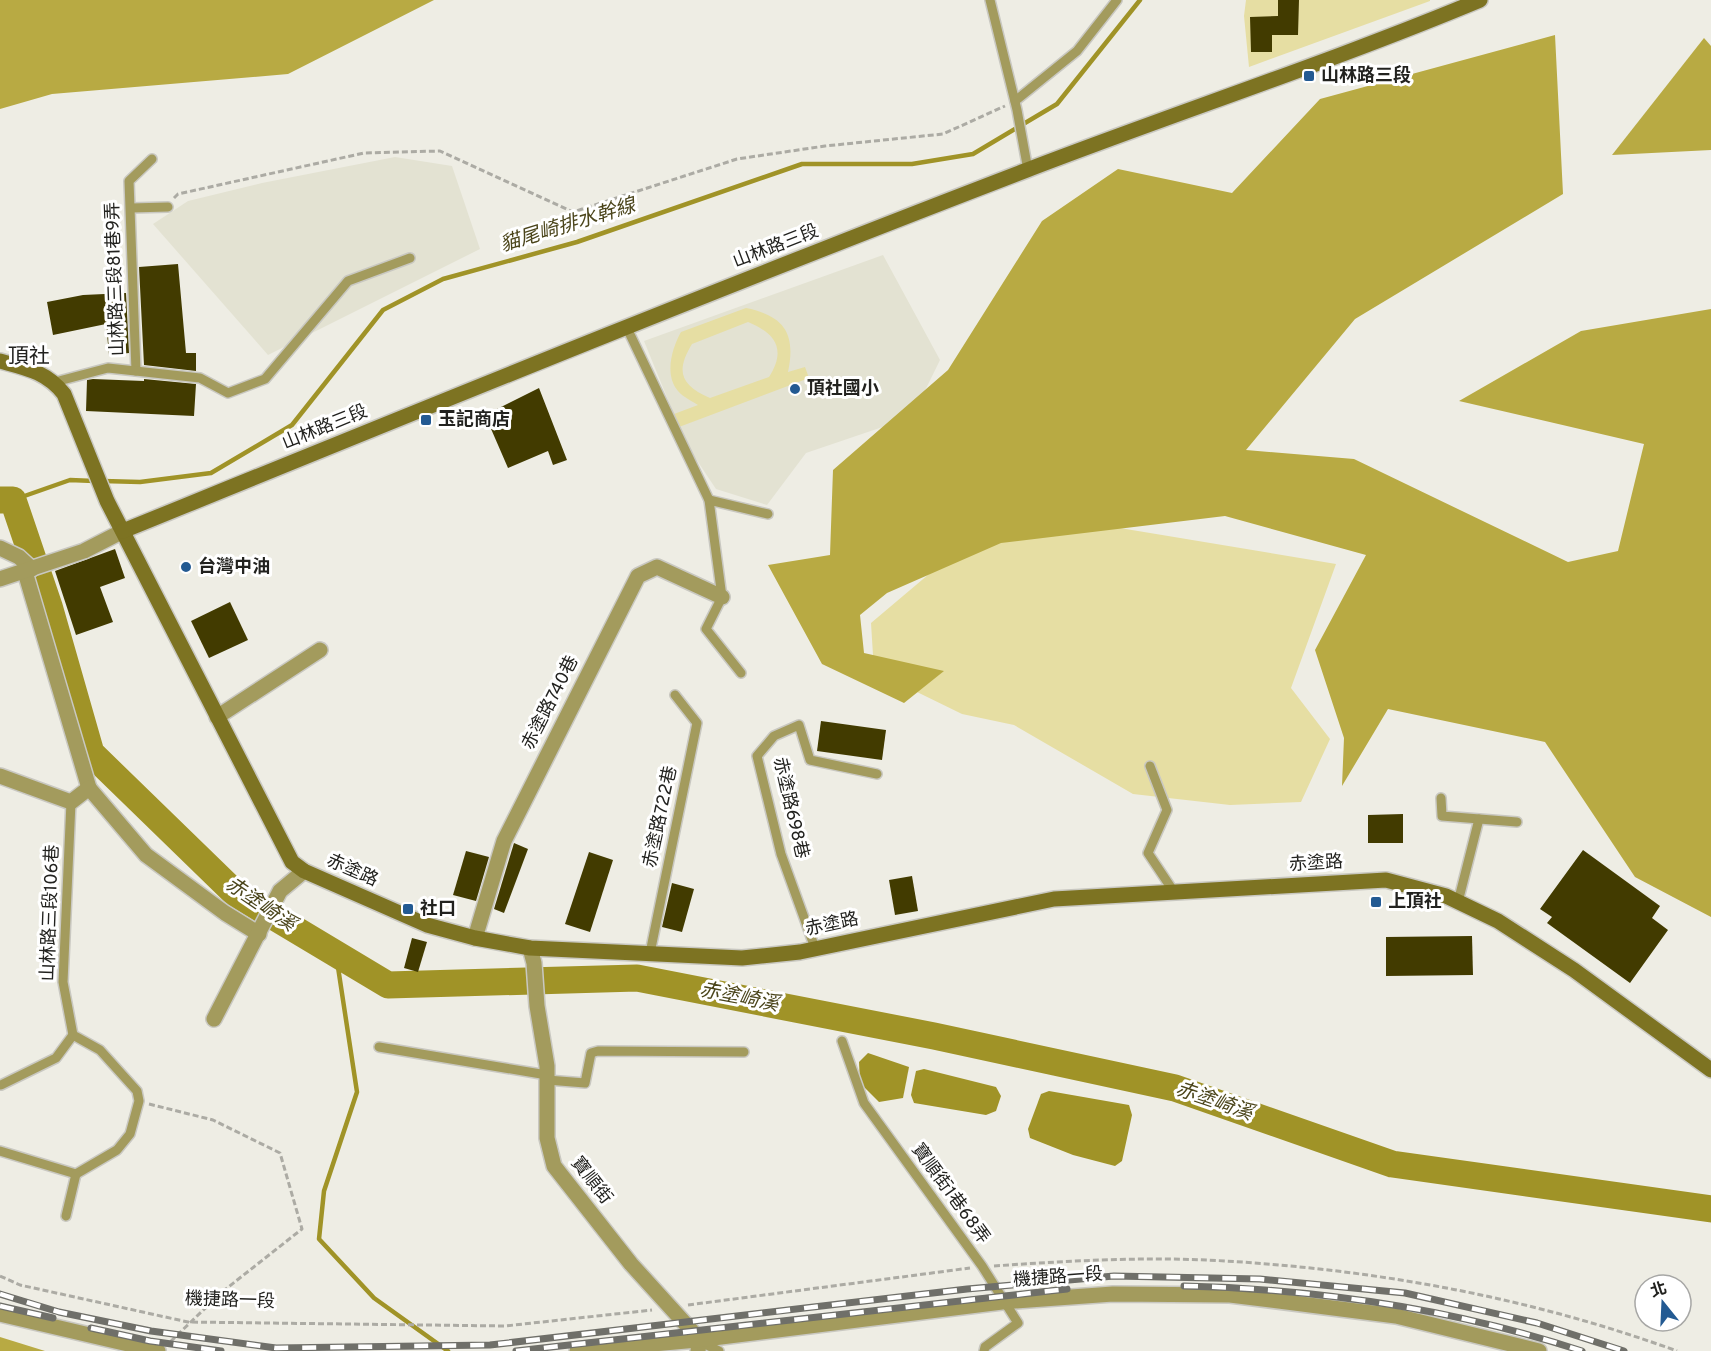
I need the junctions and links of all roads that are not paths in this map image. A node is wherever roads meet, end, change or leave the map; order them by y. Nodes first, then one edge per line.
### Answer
1 (990, 0) edge
2 (1117, 0) edge
3 (1480, 0) edge
4 (1015, 101) junction
5 (152, 159) dead end
6 (1028, 170) junction
7 (168, 207) road end
8 (131, 208) junction
9 (410, 258) dead end
10 (626, 326) junction
11 (0, 362) edge
12 (136, 371) junction
13 (55, 382) junction
14 (709, 500) junction
15 (768, 514) dead end
16 (123, 531) junction
17 (0, 548) edge
18 (28, 571) junction
19 (0, 579) edge
20 (722, 597) junction
21 (320, 650) dead end
22 (741, 673) dead end
23 (675, 695) dead end
24 (217, 717) junction
25 (1150, 766) dead end
26 (877, 774) dead end
27 (0, 776) edge
28 (89, 788) junction
29 (1441, 798) dead end
30 (71, 802) junction
31 (1479, 819) junction
32 (1517, 822) dead end
33 (304, 871) junction
34 (1174, 892) junction
35 (1458, 902) junction
36 (260, 931) junction
37 (475, 938) junction
38 (530, 948) junction
39 (815, 948) junction
40 (650, 953) junction
41 (214, 1019) dead end
42 (73, 1035) junction
43 (842, 1041) dead end
44 (379, 1047) dead end
45 (744, 1052) dead end
46 (1711, 1070) edge
47 (547, 1077) junction
48 (2, 1085) edge
49 (0, 1151) edge
50 (76, 1174) junction
51 (66, 1216) dead end
52 (1002, 1302) junction
53 (0, 1314) edge
54 (698, 1345) edge
55 (163, 1348) edge
56 (577, 1351) edge
57 (719, 1351) edge
58 (984, 1351) edge
59 (1539, 1351) edge

1 - 4 lane
2 - 4 lane
3 - 6 street, 山林路三段
4 - 6 lane
5 - 8 lane, 山林路三段81巷9弄
6 - 10 street, 山林路三段
7 - 8 lane
8 - 12 lane, 山林路三段81巷9弄
9 - 12 lane
10 - 14 lane
10 - 16 street, 山林路三段
11 - 13 street
12 - 13 lane
13 - 16 street
14 - 15 lane
14 - 20 lane
16 - 18 street
16 - 24 street, 赤塗路
17 - 18 street
18 - 19 street
18 - 28 street
20 - 22 lane
20 - 37 street, 赤塗路740巷
21 - 24 street
23 - 40 lane, 赤塗路722巷
24 - 33 street, 赤塗路
25 - 34 lane
26 - 39 lane, 赤塗路698巷
27 - 30 street
28 - 30 street
28 - 36 street
29 - 31 lane
30 - 42 lane, 山林路三段106巷
31 - 32 lane
31 - 35 lane
33 - 36 street
33 - 37 street, 赤塗路
34 - 35 street, 赤塗路
34 - 39 street, 赤塗路
35 - 46 street, 赤塗路
36 - 41 street
37 - 38 street, 赤塗路
38 - 40 street, 赤塗路
38 - 47 street, 寶順街
39 - 40 street, 赤塗路
42 - 48 lane
42 - 50 lane
43 - 52 lane, 寶順街1巷68弄
44 - 47 lane
45 - 47 lane
47 - 54 street, 寶順街
49 - 50 lane
50 - 51 lane
52 - 54 street, 機捷路一段
52 - 58 lane, 寶順街1巷68弄
52 - 59 street, 機捷路一段
53 - 55 street
54 - 56 street, 機捷路一段
54 - 57 lane

